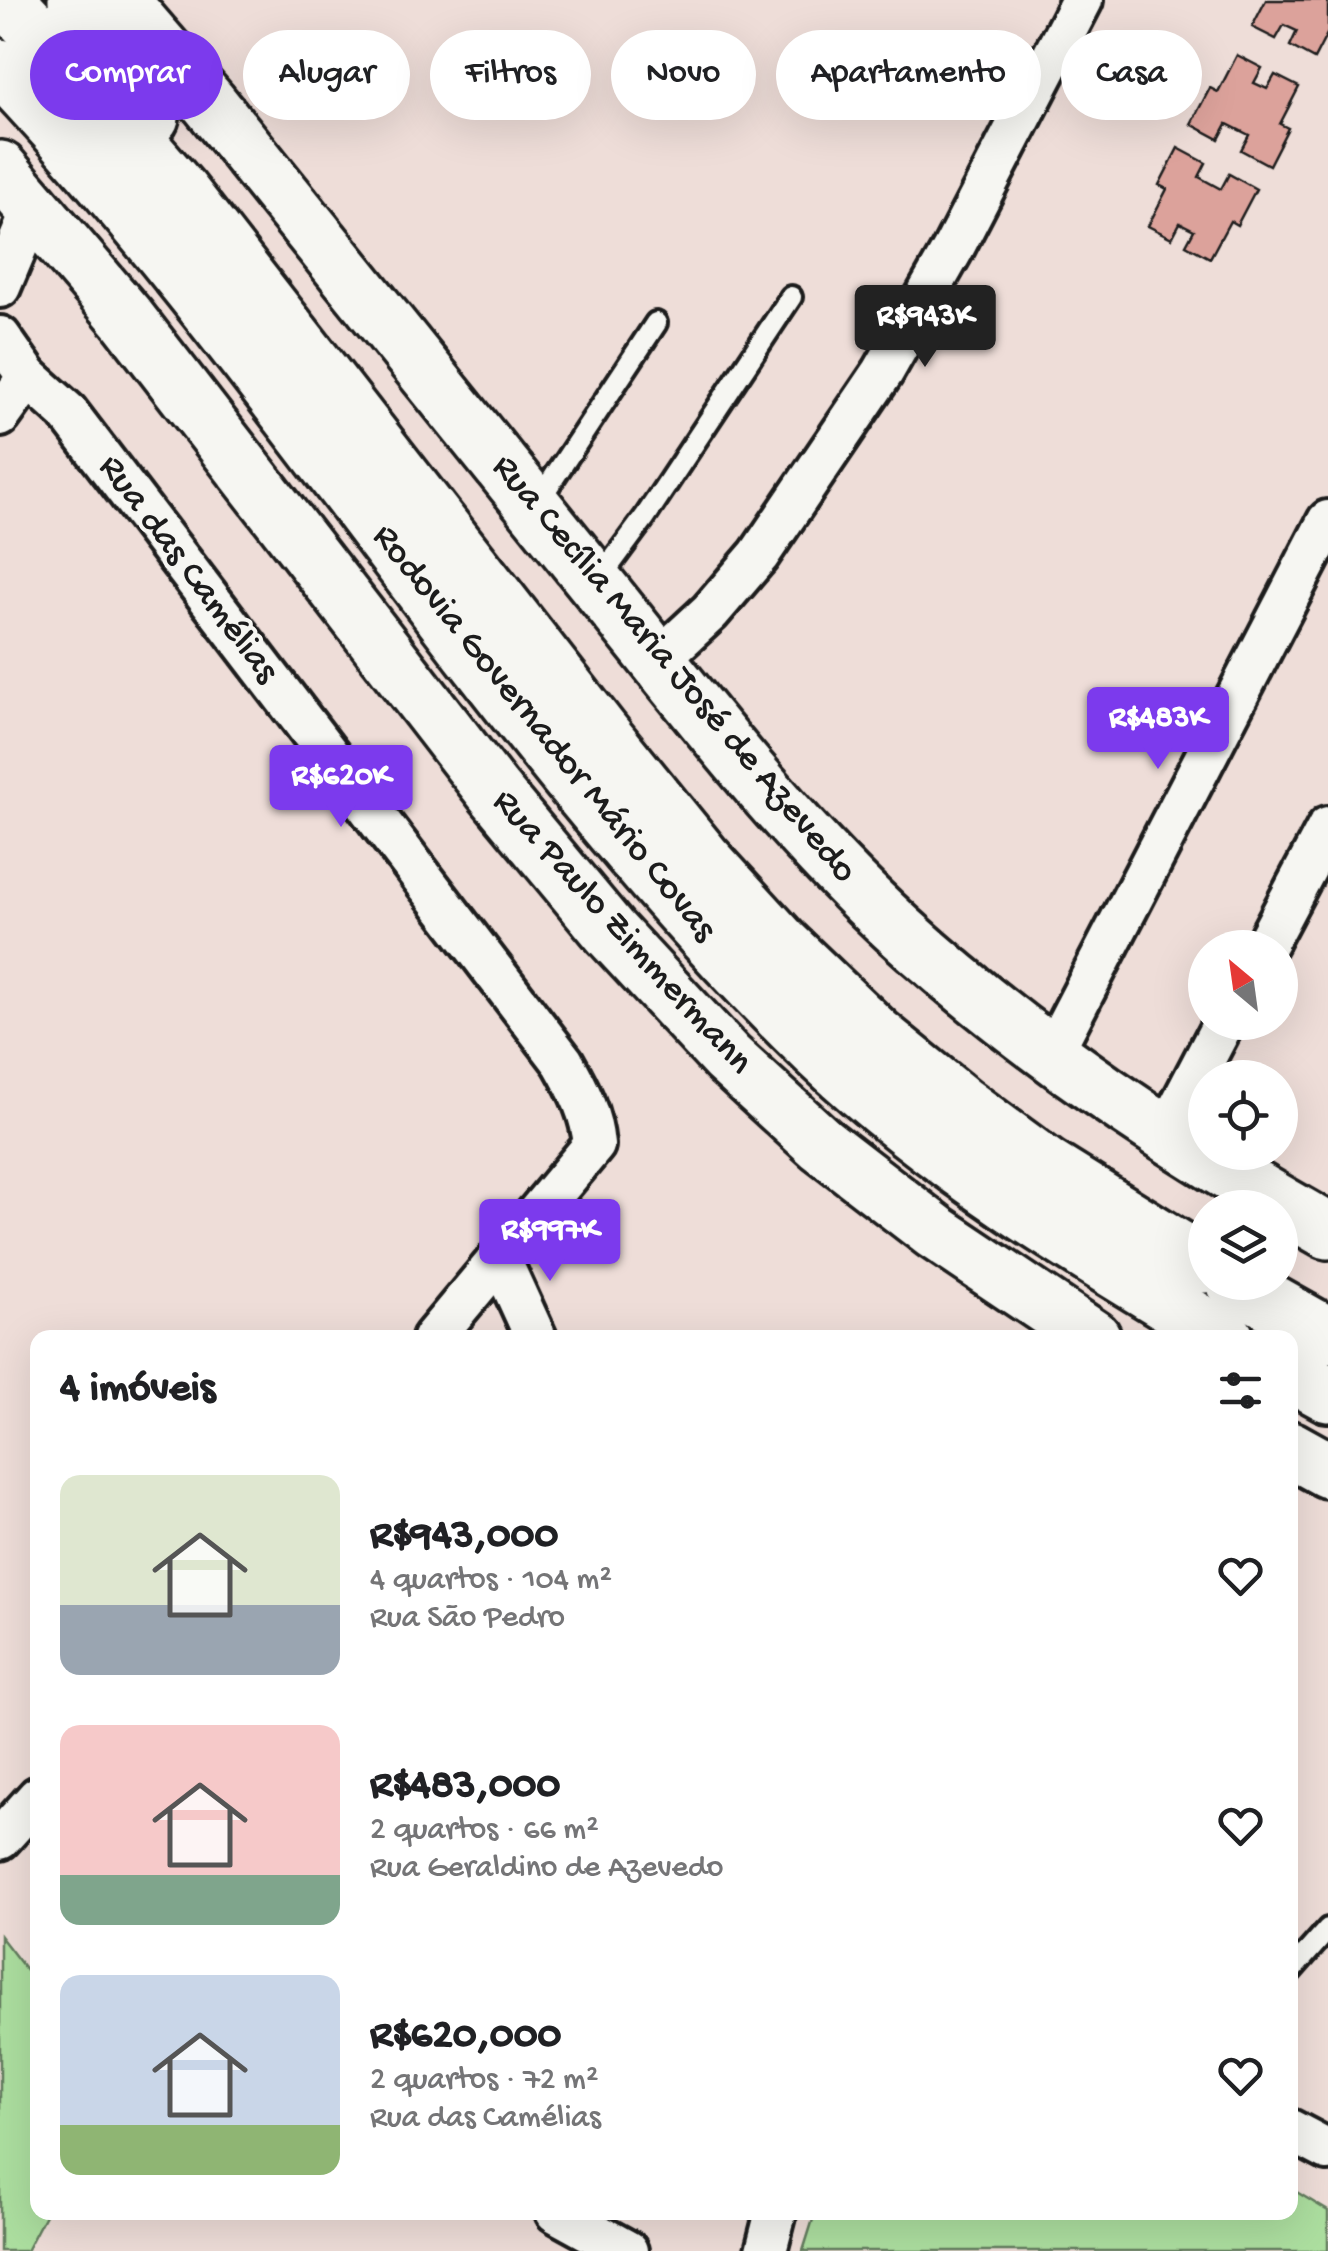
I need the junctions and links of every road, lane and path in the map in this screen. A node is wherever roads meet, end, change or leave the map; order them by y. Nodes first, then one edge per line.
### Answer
1 (7, 0) edge
2 (76, 0) edge
3 (120, 0) edge
4 (1082, 0) edge
5 (0, 68) edge
6 (17, 188) edge
7 (0, 287) edge
8 (791, 297) dead end
9 (656, 323) dead end
10 (0, 337) edge
11 (296, 342) junction
12 (28, 377) junction
13 (0, 416) edge
14 (534, 508) junction
15 (1328, 521) edge
16 (596, 584) junction
17 (658, 660) junction
18 (1328, 827) edge
19 (1274, 930) edge
20 (1215, 1040) edge
21 (1051, 1055) junction
22 (1165, 1135) junction
23 (1328, 1231) edge
24 (1188, 1254) edge
25 (500, 1259) junction
26 (1238, 1305) edge
27 (1328, 1320) edge
28 (439, 1330) edge
29 (532, 1330) edge
30 (1081, 1330) edge
31 (1328, 1334) edge
32 (1298, 1377) edge
33 (1328, 1394) edge
34 (1298, 1453) edge
35 (1328, 1470) edge
36 (30, 1806) edge
37 (0, 1839) edge
38 (1328, 1929) edge
39 (1298, 1963) edge
40 (1298, 2134) edge
41 (1328, 2150) edge
42 (571, 2220) edge
43 (774, 2220) edge
44 (628, 2251) edge
45 (766, 2251) edge

1 - 11 main road, Rodovia Governador Mário Covas
2 - 11 main road
3 - 14 main road, Rua Cecília Maria José de Azevedo
4 - 17 street
5 - 26 main road, Rodovia Governador Mário Covas
6 - 7 street
6 - 30 main road, Rua Paulo Zimmermann
8 - 16 lane
9 - 14 lane
10 - 12 street, Rua das Camélias
11 - 24 main road, Rodovia Governador Mário Covas
12 - 13 street
12 - 25 street, Rua das Camélias
14 - 16 main road, Rua Cecília Maria José de Azevedo
15 - 21 street
16 - 17 main road, Rua Cecília Maria José de Azevedo
17 - 21 main road, Rua Cecília Maria José de Azevedo
18 - 19 street
20 - 22 street
21 - 22 main road, Rua Cecília Maria José de Azevedo
22 - 23 main road, Rua Cecília Maria José de Azevedo
25 - 28 street, Rua das Camélias
25 - 29 street
26 - 27 main road
26 - 31 main road, Rodovia Governador Mário Covas
32 - 33 main road
34 - 35 main road
36 - 37 street
38 - 39 lane
40 - 41 street
42 - 44 street
43 - 45 street

